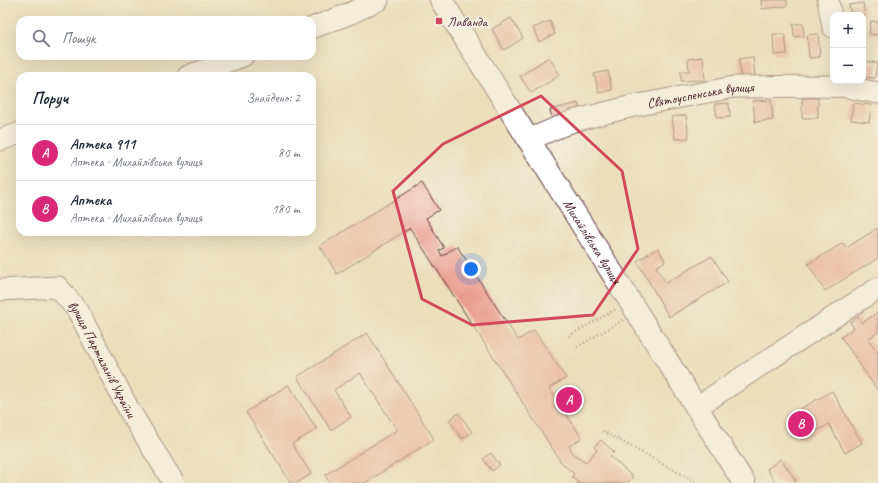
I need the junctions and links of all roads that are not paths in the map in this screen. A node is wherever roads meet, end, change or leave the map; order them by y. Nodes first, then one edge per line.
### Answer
1 (378, 0) edge
2 (441, 0) edge
3 (828, 0) edge
4 (830, 12) edge
5 (316, 26) edge
6 (234, 60) edge
7 (200, 72) edge
8 (830, 83) edge
9 (845, 84) edge
10 (878, 93) edge
11 (16, 134) edge
12 (0, 140) edge
13 (528, 140) junction
14 (878, 288) edge
15 (0, 290) edge
16 (697, 407) junction
17 (174, 483) edge
18 (744, 483) edge

1 - 5 street
2 - 13 main road, Михайлівська вулиця
3 - 4 street
6 - 7 street
8 - 13 street, Святоуспенська вулиця
9 - 10 street, Святоуспенська вулиця
11 - 12 street
13 - 16 main road, Михайлівська вулиця
14 - 16 street
15 - 17 street, вулиця Партизанів України
16 - 18 main road, Михайлівська вулиця

